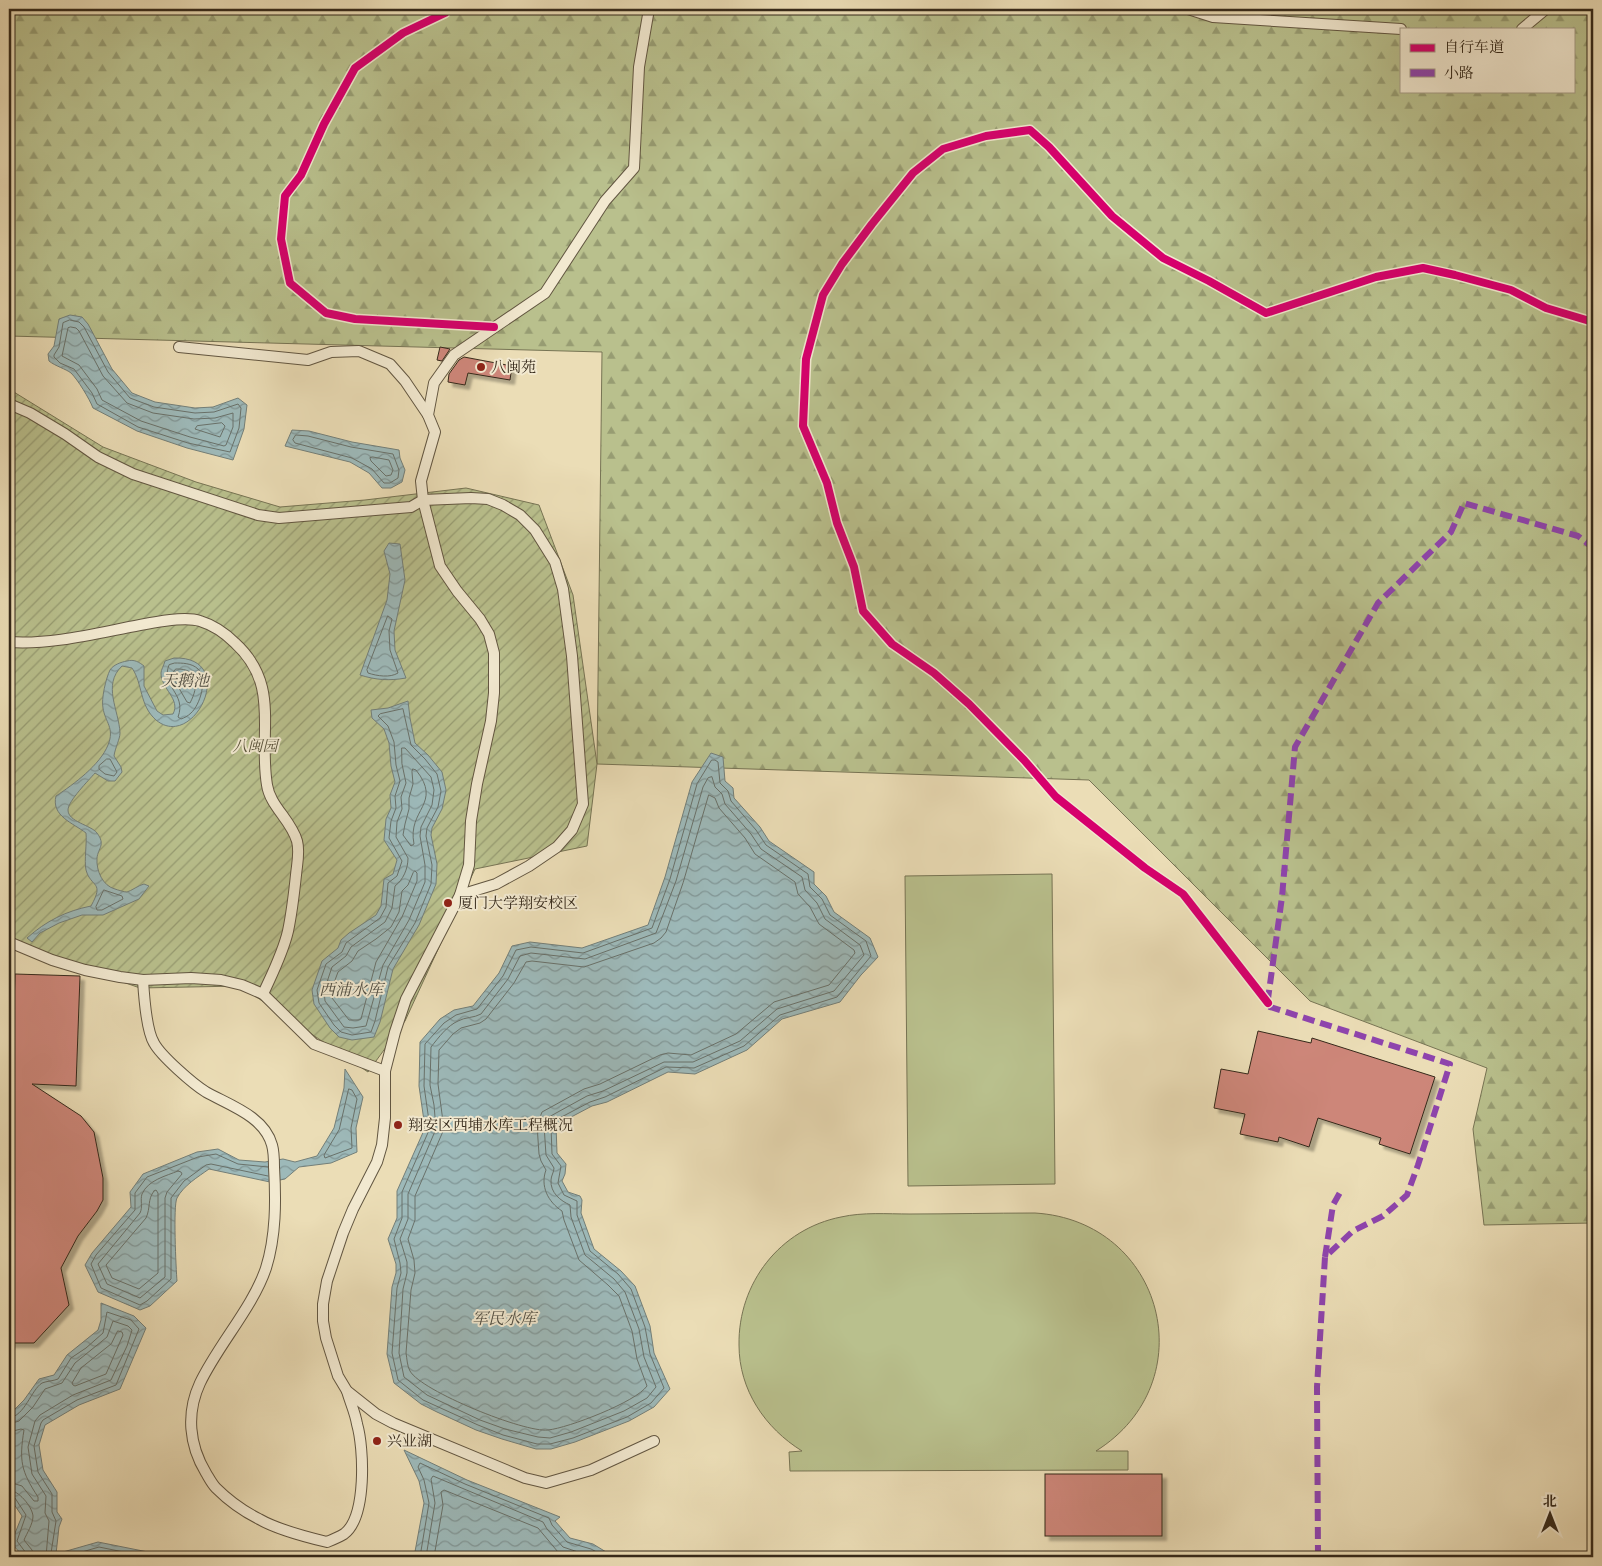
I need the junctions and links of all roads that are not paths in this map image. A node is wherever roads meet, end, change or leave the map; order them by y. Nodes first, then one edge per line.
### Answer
1 (649, 9) edge
2 (1188, 9) edge
3 (1546, 9) edge
4 (1523, 28) edge
5 (1400, 29) edge
6 (179, 347) dead end
7 (9, 404) edge
8 (428, 415) junction
9 (423, 500) junction
10 (9, 642) edge
11 (460, 895) junction
12 (9, 942) edge
13 (143, 980) junction
14 (263, 994) junction
15 (385, 1071) junction
16 (347, 1391) junction
17 (654, 1441) dead end

1 - 8 lane
2 - 5 lane
3 - 4 lane
6 - 8 lane
7 - 9 lane
8 - 9 lane
9 - 11 lane
9 - 11 lane
10 - 14 lane
11 - 15 lane
12 - 13 lane
13 - 14 lane
13 - 16 lane
14 - 15 lane
15 - 16 lane
16 - 17 lane

